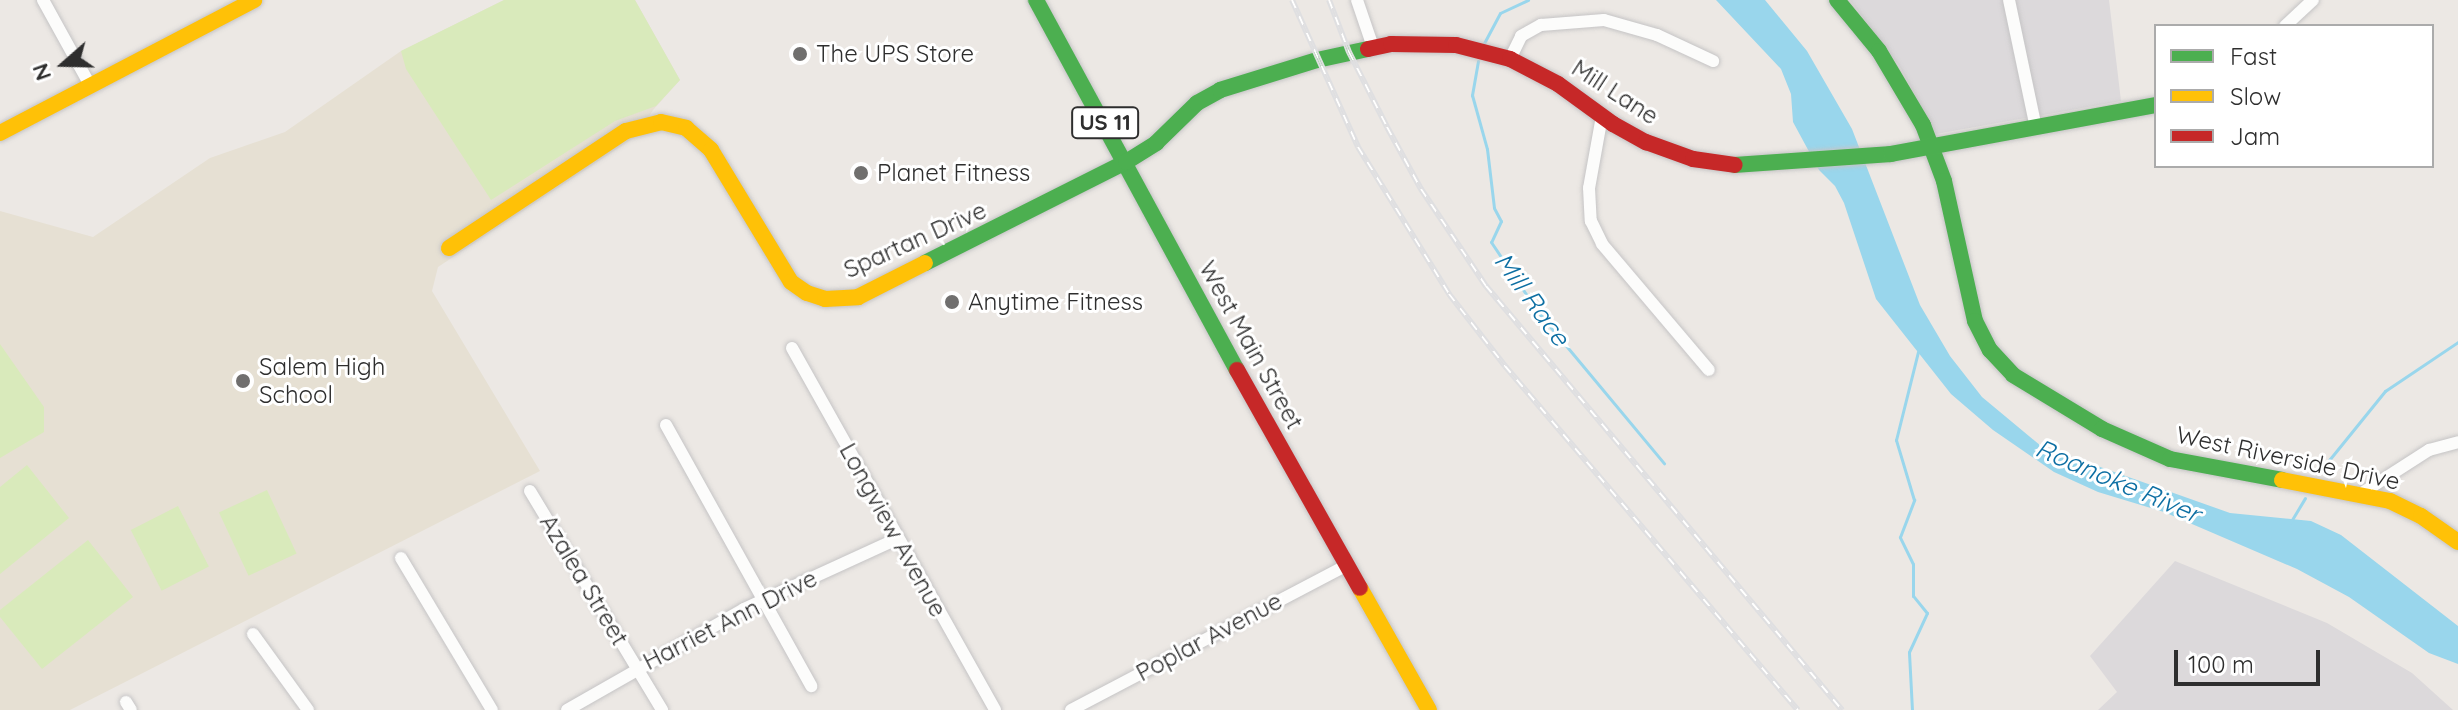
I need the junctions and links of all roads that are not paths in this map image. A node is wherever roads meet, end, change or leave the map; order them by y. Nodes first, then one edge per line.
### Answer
1 (43, 0) edge
2 (254, 0) edge
3 (1036, 0) edge
4 (1357, 0) edge
5 (1837, 0) edge
6 (2009, 0) edge
7 (2313, 0) edge
8 (2287, 24) edge
9 (1373, 47) junction
10 (1510, 59) junction
11 (1713, 61) dead end
12 (91, 87) junction
13 (2154, 105) edge
14 (1602, 116) junction
15 (2036, 128) junction
16 (0, 133) edge
17 (1933, 146) junction
18 (1126, 162) junction
19 (449, 248) dead end
20 (792, 348) dead end
21 (1709, 370) dead end
22 (666, 425) dead end
23 (2458, 442) edge
24 (530, 491) dead end
25 (2362, 493) junction
26 (897, 539) junction
27 (2458, 542) edge
28 (401, 558) dead end
29 (1347, 565) junction
30 (763, 599) junction
31 (253, 634) dead end
32 (637, 668) junction
33 (811, 686) dead end
34 (308, 710) edge
35 (492, 710) edge
36 (567, 710) edge
37 (662, 710) edge
38 (995, 710) edge
39 (1071, 710) edge
40 (1429, 710) edge

1 - 12 street
2 - 12 street
3 - 18 street, West Main Street / US 11
4 - 9 street
5 - 17 street, West Riverside Drive
6 - 15 street
7 - 8 street
9 - 10 street, Mill Lane
9 - 18 street, Mill Lane
10 - 11 street
10 - 14 street, Mill Lane
12 - 16 street
13 - 15 street, Mill Lane
14 - 17 street, Mill Lane
14 - 21 street
15 - 17 street, Mill Lane
17 - 25 street, West Riverside Drive
18 - 19 street, Spartan Drive
18 - 29 street, West Main Street / US 11
20 - 26 street, Longview Avenue
22 - 30 street
23 - 25 street
24 - 32 street, Azalea Street
25 - 27 street, West Riverside Drive
26 - 30 street, Harriet Ann Drive
26 - 38 street, Longview Avenue
28 - 35 street
29 - 39 street, Poplar Avenue
29 - 40 street, West Main Street / US 11
30 - 32 street, Harriet Ann Drive
30 - 33 street
31 - 34 street
32 - 36 street, Harriet Ann Drive
32 - 37 street, Azalea Street

